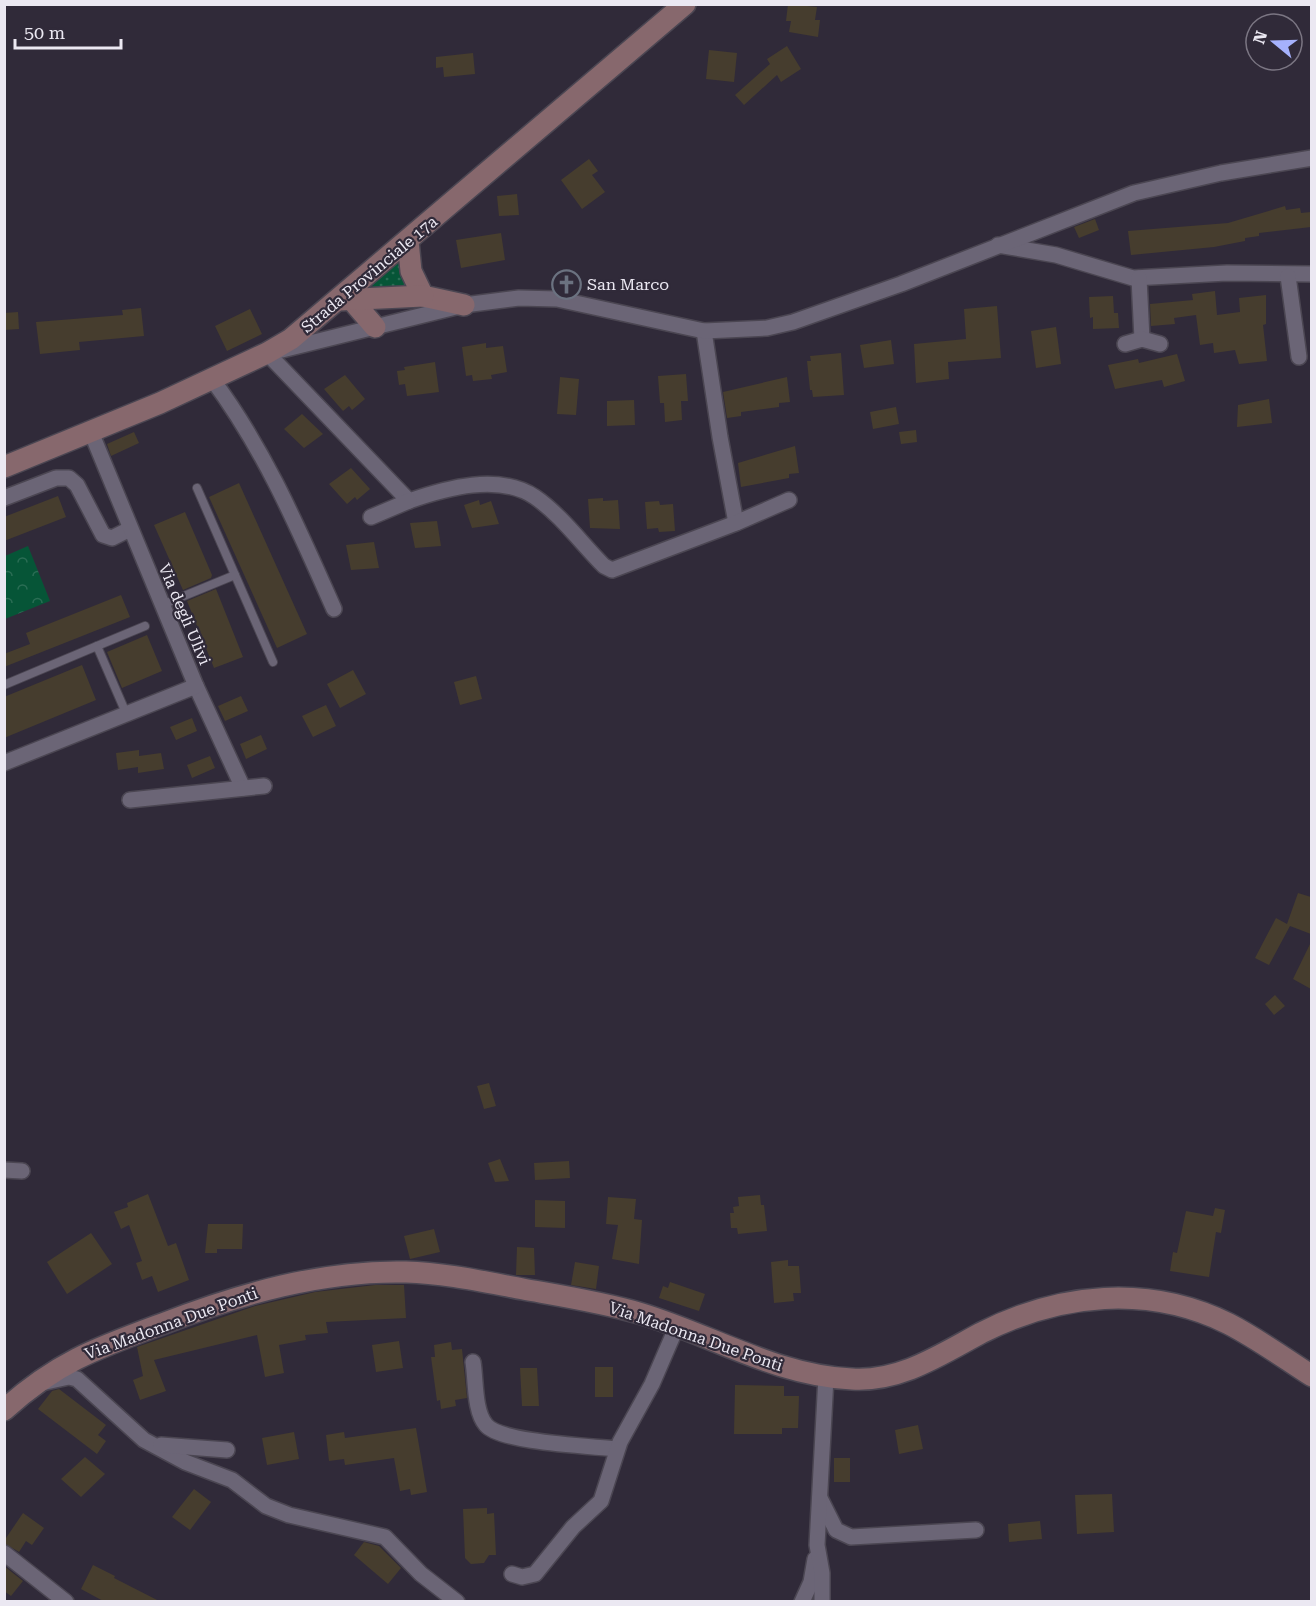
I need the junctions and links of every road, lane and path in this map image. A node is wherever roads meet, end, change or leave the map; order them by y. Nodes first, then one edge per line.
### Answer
1 (685, 4) edge
2 (1311, 158) edge
3 (408, 241) junction
4 (997, 244) junction
5 (1311, 274) edge
6 (1288, 276) junction
7 (1139, 278) junction
8 (350, 295) junction
9 (423, 296) junction
10 (464, 305) junction
11 (375, 327) junction
12 (705, 331) junction
13 (1142, 339) junction
14 (1125, 344) dead end
15 (1160, 344) dead end
16 (267, 353) junction
17 (1299, 357) dead end
18 (212, 379) junction
19 (91, 432) junction
20 (4, 467) edge
21 (197, 488) dead end
22 (4, 498) edge
23 (789, 500) dead end
24 (409, 501) junction
25 (371, 517) dead end
26 (736, 523) junction
27 (130, 529) junction
28 (235, 575) junction
29 (162, 605) junction
30 (334, 609) dead end
31 (145, 626) dead end
32 (97, 646) junction
33 (273, 662) dead end
34 (4, 686) edge
35 (196, 686) junction
36 (126, 713) junction
37 (5, 762) edge
38 (264, 786) dead end
39 (243, 788) junction
40 (130, 800) dead end
41 (4, 1170) edge
42 (22, 1171) dead end
43 (677, 1326) junction
44 (473, 1362) dead end
45 (1311, 1376) edge
46 (826, 1377) junction
47 (33, 1385) junction
48 (4, 1410) edge
49 (144, 1440) junction
50 (617, 1449) junction
51 (227, 1450) dead end
52 (818, 1494) junction
53 (976, 1530) dead end
54 (817, 1545) junction
55 (4, 1553) edge
56 (512, 1574) dead end
57 (66, 1602) edge
58 (457, 1602) edge
59 (802, 1602) edge
60 (822, 1602) edge

1 - 3 main road, Strada Provinciale 17a
2 - 4 street
3 - 8 main road, Strada Provinciale 17a
3 - 9 main road
4 - 7 street
4 - 12 street
5 - 6 street
6 - 7 street
6 - 17 street
7 - 13 street
8 - 9 main road
8 - 11 main road
8 - 16 main road, Strada Provinciale 17a
9 - 10 main road
10 - 11 street
10 - 12 street
11 - 16 street
12 - 26 street
13 - 14 street
13 - 15 street
16 - 18 main road, Strada Provinciale 17a
16 - 24 street
18 - 19 main road, Strada Provinciale 17a
18 - 30 street
19 - 20 main road, Strada Provinciale 17a
19 - 27 street, Via degli Ulivi
21 - 28 lane
22 - 27 street
23 - 26 street
24 - 25 street
24 - 26 street
27 - 29 street, Via degli Ulivi
28 - 29 lane
28 - 33 lane
29 - 35 street, Via degli Ulivi
31 - 32 lane
32 - 34 lane
32 - 36 lane
35 - 36 street, Via degli Ulivi
35 - 39 street
36 - 37 street, Via degli Ulivi
38 - 39 street
39 - 40 street
41 - 42 street
43 - 46 main road, Via Madonna Due Ponti
43 - 47 main road, Via Madonna Due Ponti
43 - 50 street
44 - 50 street
45 - 46 main road, Via Madonna Due Ponti
46 - 52 street
47 - 48 main road, Via Madonna Due Ponti
47 - 49 street
49 - 51 street
49 - 58 street
50 - 56 street
52 - 53 street
52 - 54 street
54 - 59 street
54 - 60 street
55 - 57 street

